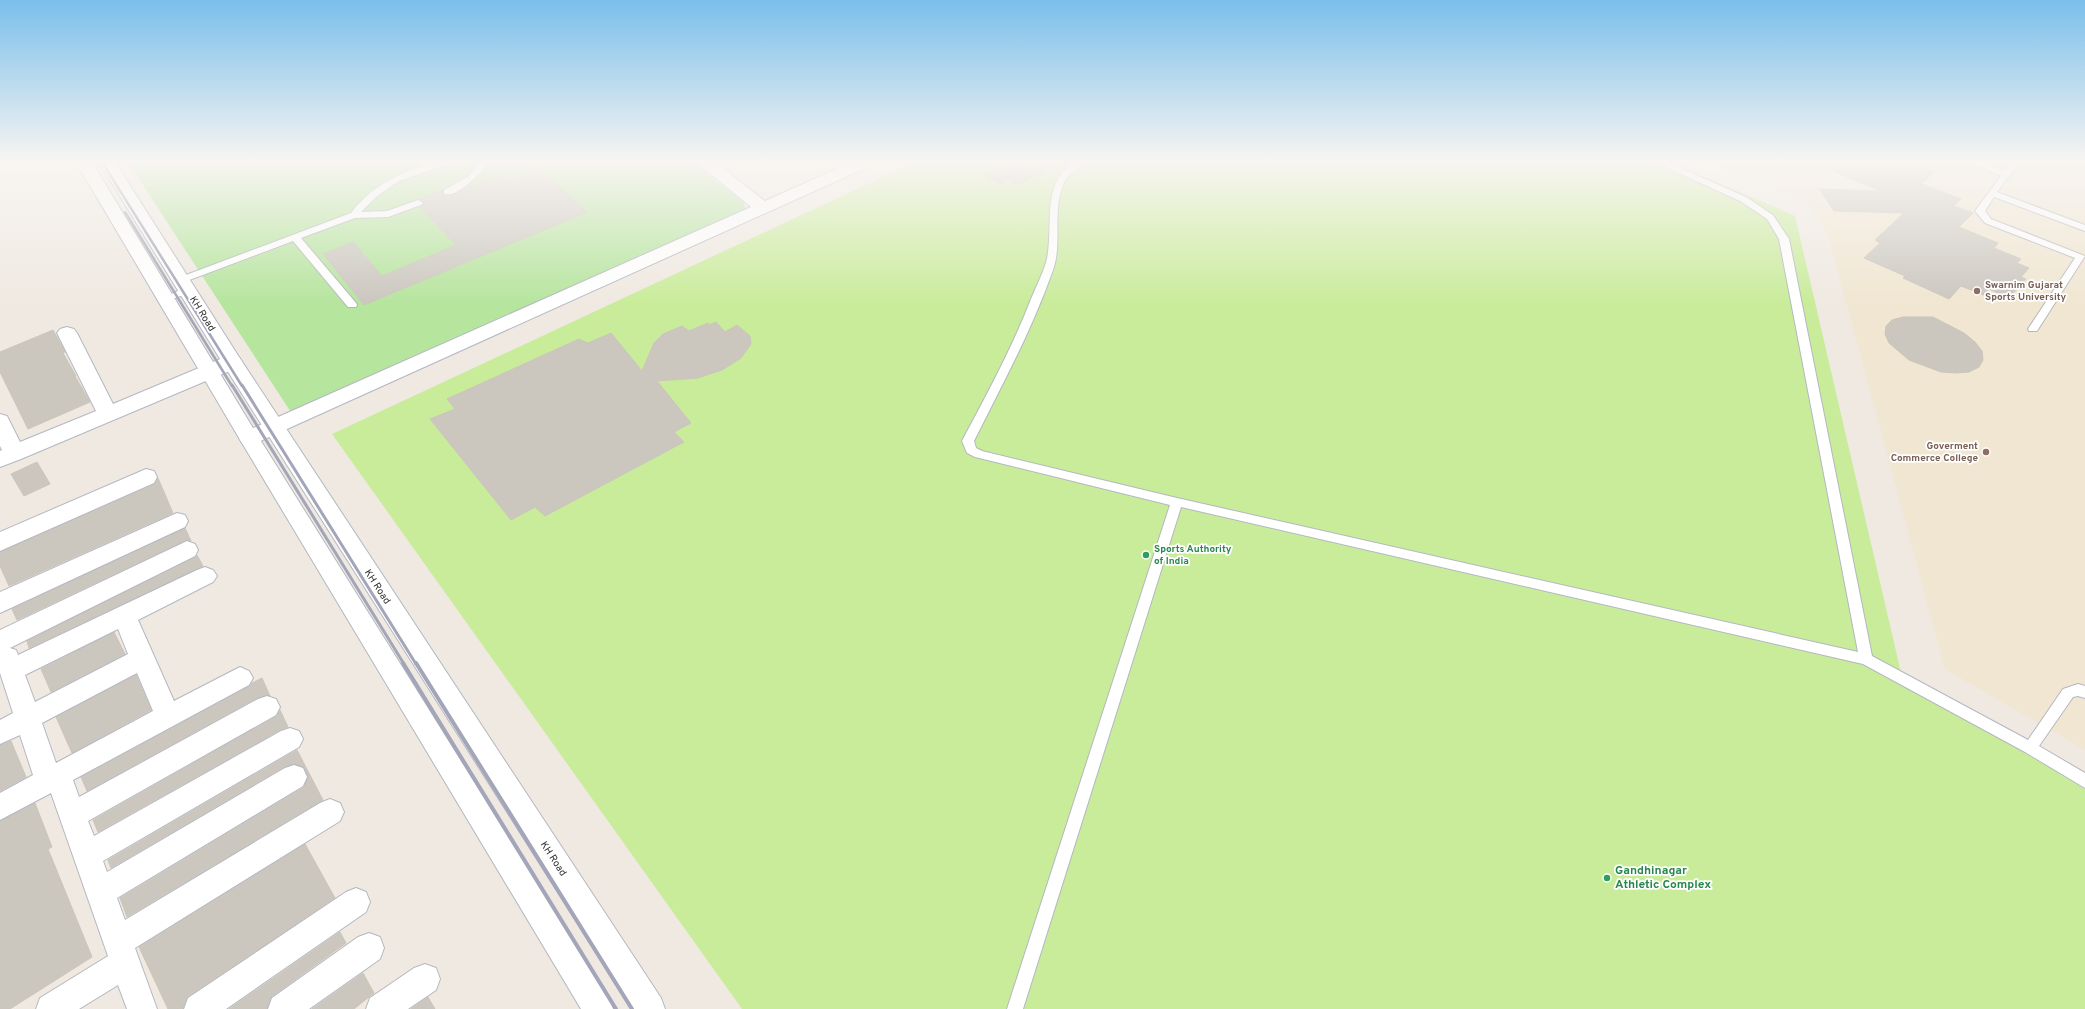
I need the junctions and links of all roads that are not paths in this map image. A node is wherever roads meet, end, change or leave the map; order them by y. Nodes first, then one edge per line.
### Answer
1 (112, 209) edge
2 (136, 209) edge
3 (358, 209) edge
4 (401, 209) edge
5 (761, 209) edge
6 (1055, 209) edge
7 (1758, 209) edge
8 (1981, 209) edge
9 (2035, 209) edge
10 (354, 215) junction
11 (2085, 228) edge
12 (295, 237) junction
13 (2083, 254) edge
14 (184, 285) junction
15 (165, 299) junction
16 (352, 305) dead end
17 (2033, 328) dead end
18 (67, 333) dead end
19 (232, 362) junction
20 (209, 372) junction
21 (108, 414) junction
22 (0, 421) edge
23 (274, 427) junction
24 (249, 438) junction
25 (7, 457) edge
26 (146, 477) dead end
27 (1178, 502) junction
28 (177, 521) dead end
29 (0, 542) edge
30 (187, 550) dead end
31 (205, 576) dead end
32 (0, 603) edge
33 (124, 616) junction
34 (0, 641) edge
35 (143, 658) junction
36 (1866, 660) junction
37 (9, 675) edge
38 (240, 678) dead end
39 (2085, 692) edge
40 (266, 707) dead end
41 (168, 716) junction
42 (27, 719) junction
43 (0, 733) edge
44 (290, 739) dead end
45 (2030, 748) junction
46 (294, 777) dead end
47 (54, 778) junction
48 (2085, 781) edge
49 (0, 807) edge
50 (330, 812) dead end
51 (73, 815) junction
52 (87, 855) junction
53 (100, 892) junction
54 (356, 902) dead end
55 (369, 948) dead end
56 (121, 952) junction
57 (425, 979) dead end
58 (50, 1009) edge
59 (142, 1009) edge
60 (199, 1009) edge
61 (283, 1009) edge
62 (381, 1009) edge
63 (598, 1009) edge
64 (650, 1009) edge
65 (1015, 1009) edge

1 - 15 street
2 - 14 street, KH Road
3 - 10 lane
4 - 10 lane
5 - 23 street
6 - 27 lane
7 - 36 lane
8 - 13 lane
9 - 11 lane
10 - 12 lane
12 - 14 lane
12 - 16 lane
13 - 17 lane
14 - 15 lane
14 - 19 street, KH Road
15 - 20 street
18 - 21 street
19 - 20 street
19 - 23 street, KH Road
20 - 21 street
20 - 24 street
21 - 25 street
22 - 25 street
23 - 24 street
23 - 64 street, KH Road
24 - 63 street
26 - 29 street
27 - 36 lane
27 - 65 lane
28 - 32 street
30 - 34 street
31 - 33 street
33 - 35 street
33 - 37 street
34 - 37 street
35 - 41 street
35 - 42 street
36 - 45 lane
37 - 42 street
38 - 41 street
39 - 45 lane
40 - 51 street
41 - 47 street
42 - 43 street
42 - 47 street
44 - 52 street
45 - 48 lane
46 - 53 street
47 - 49 street
47 - 51 street
50 - 56 street
51 - 52 street
52 - 53 street
53 - 56 street
54 - 60 street
55 - 61 street
56 - 58 street
56 - 59 street
57 - 62 street

